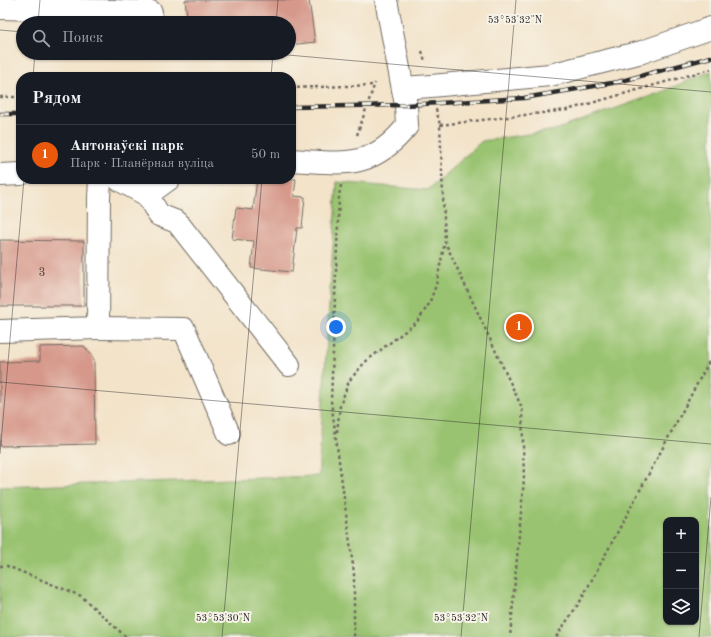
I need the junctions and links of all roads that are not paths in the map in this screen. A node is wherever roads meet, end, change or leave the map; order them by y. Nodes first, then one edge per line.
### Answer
1 (386, 0) edge
2 (44, 5) edge
3 (0, 8) edge
4 (151, 12) dead end
5 (711, 28) edge
6 (403, 88) junction
7 (296, 160) edge
8 (16, 174) edge
9 (0, 175) edge
10 (100, 184) edge
11 (127, 184) edge
12 (162, 184) edge
13 (147, 195) junction
14 (98, 328) junction
15 (0, 331) edge
16 (289, 365) dead end
17 (229, 434) dead end

1 - 6 street
2 - 3 street
2 - 4 street
5 - 6 street
6 - 7 street
8 - 9 street
10 - 14 street
11 - 13 street
12 - 13 street
13 - 16 street
14 - 15 street
14 - 17 street

